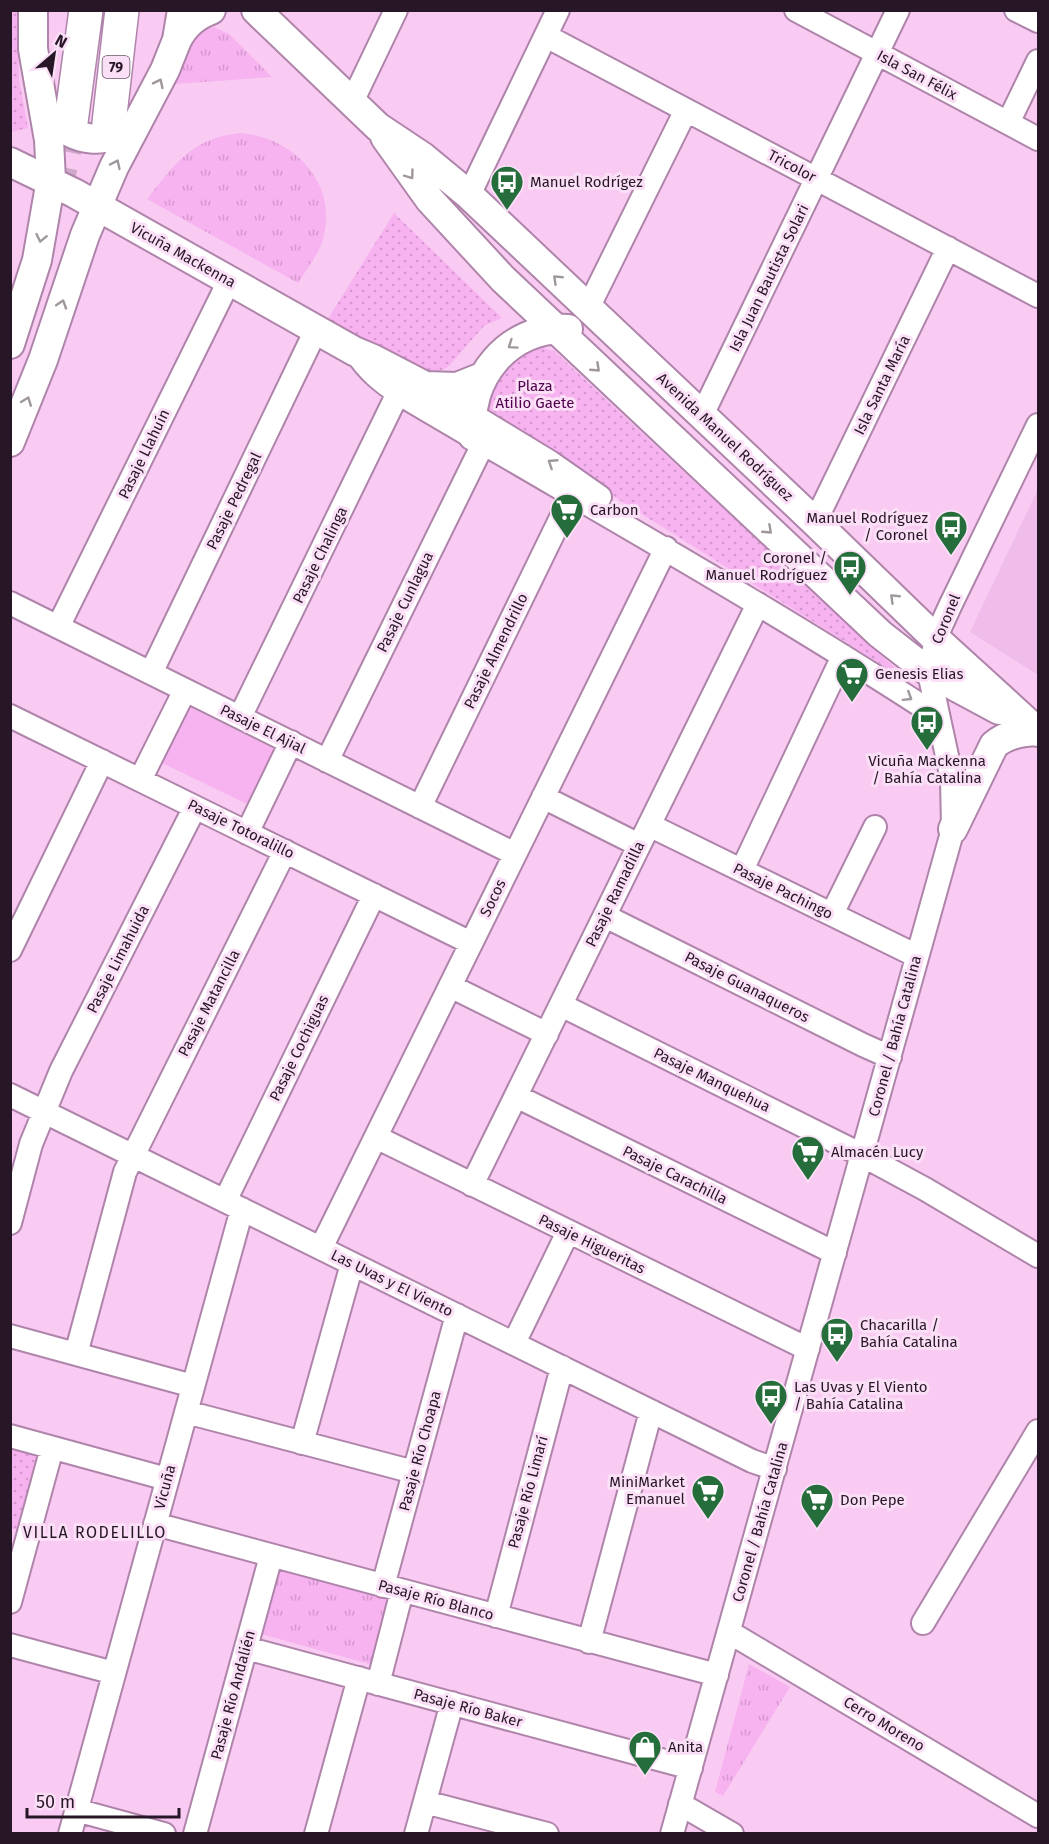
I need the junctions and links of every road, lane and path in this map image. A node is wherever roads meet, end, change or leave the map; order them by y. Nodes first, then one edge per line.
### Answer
1 (33, 10) edge
2 (86, 10) edge
3 (122, 10) edge
4 (182, 10) edge
5 (211, 10) edge
6 (396, 10) edge
7 (558, 10) edge
8 (796, 10) edge
9 (898, 10) edge
10 (1016, 10) edge
11 (254, 12) edge
12 (1038, 21) edge
13 (546, 36) junction
14 (177, 40) junction
15 (877, 54) junction
16 (1038, 61) edge
17 (352, 102) junction
18 (686, 110) junction
19 (58, 117) junction
20 (123, 123) junction
21 (1008, 123) junction
22 (378, 127) junction
23 (1038, 139) edge
24 (10, 162) edge
25 (817, 179) junction
26 (51, 180) junction
27 (469, 195) junction
28 (97, 207) junction
29 (948, 248) junction
30 (229, 281) junction
31 (1038, 296) edge
32 (588, 308) junction
33 (553, 328) junction
34 (316, 330) junction
35 (10, 344) edge
36 (630, 348) junction
37 (354, 351) junction
38 (482, 378) junction
39 (425, 386) junction
40 (398, 393) junction
41 (702, 416) junction
42 (1038, 424) edge
43 (476, 431) junction
44 (10, 442) edge
45 (572, 495) junction
46 (815, 522) junction
47 (666, 548) junction
48 (10, 603) edge
49 (758, 604) junction
50 (58, 627) junction
51 (936, 639) junction
52 (843, 656) junction
53 (151, 673) junction
54 (930, 673) junction
55 (184, 690) junction
56 (937, 716) junction
57 (240, 717) junction
58 (13, 723) edge
59 (1038, 732) edge
60 (291, 742) junction
61 (102, 761) junction
62 (327, 761) junction
63 (140, 780) junction
64 (543, 797) junction
65 (195, 807) junction
66 (420, 807) junction
67 (649, 825) junction
68 (875, 827) dead end
69 (953, 829) junction
70 (248, 832) junction
71 (639, 845) junction
72 (285, 851) junction
73 (515, 854) junction
74 (741, 870) junction
75 (374, 895) junction
76 (832, 914) junction
77 (605, 916) junction
78 (471, 943) junction
79 (10, 951) edge
80 (917, 956) junction
81 (450, 986) junction
82 (561, 1005) junction
83 (547, 1034) junction
84 (890, 1057) junction
85 (10, 1095) edge
86 (516, 1096) junction
87 (43, 1112) junction
88 (376, 1137) junction
89 (862, 1155) junction
90 (133, 1156) junction
91 (472, 1185) junction
92 (233, 1205) junction
93 (10, 1223) edge
94 (568, 1232) junction
95 (321, 1248) junction
96 (835, 1253) junction
97 (1038, 1256) edge
98 (352, 1264) junction
99 (457, 1315) junction
100 (10, 1336) edge
101 (514, 1344) junction
102 (808, 1349) junction
103 (76, 1354) junction
104 (562, 1367) junction
105 (193, 1386) junction
106 (651, 1411) junction
107 (186, 1412) junction
108 (1038, 1431) edge
109 (10, 1436) edge
110 (302, 1443) junction
111 (52, 1448) junction
112 (775, 1469) junction
113 (414, 1472) junction
114 (167, 1479) junction
115 (155, 1524) junction
116 (19, 1541) edge
117 (271, 1556) junction
118 (393, 1588) junction
119 (10, 1602) edge
120 (496, 1616) junction
121 (923, 1623) dead end
122 (729, 1632) junction
123 (589, 1642) junction
124 (10, 1645) edge
125 (246, 1648) junction
126 (114, 1673) junction
127 (717, 1675) junction
128 (368, 1681) junction
129 (452, 1703) junction
130 (691, 1768) junction
131 (425, 1802) junction
132 (680, 1804) junction
133 (76, 1810) junction
134 (1038, 1816) edge
135 (70, 1833) edge
136 (164, 1833) edge
137 (195, 1833) edge
138 (316, 1833) edge
139 (416, 1833) edge
140 (547, 1833) edge
141 (672, 1833) edge
142 (732, 1833) edge

1 - 19 main road
2 - 19 highway, 79
3 - 20 highway, 79
4 - 14 main road
5 - 14 main road
6 - 17 street
7 - 13 street
8 - 15 street, Isla San Félix
9 - 15 street, Isla Juan Bautista Solari
10 - 12 street
11 - 17 main road, Avenida Manuel Rodríguez
13 - 18 street, Tricolor
13 - 27 street
20 -> 14 main road
15 - 21 street, Isla San Félix
15 - 25 street, Isla Juan Bautista Solari
16 - 21 street
17 - 22 main road, Avenida Manuel Rodríguez
18 - 25 street, Tricolor
18 - 32 street
19 - 20 main road
19 - 26 main road
28 -> 20 main road
21 - 23 street, Isla San Félix
22 - 27 main road, Avenida Manuel Rodríguez
22 -> 33 main road, Avenida Manuel Rodríguez
24 - 26 main road, Vicuña Mackenna
25 - 29 street, Tricolor
25 - 41 street, Isla Juan Bautista Solari
26 - 28 main road, Vicuña Mackenna
26 -> 35 main road
32 -> 27 main road, Avenida Manuel Rodríguez
28 - 30 main road, Vicuña Mackenna
44 -> 28 main road
29 - 31 street, Tricolor
29 - 46 street, Isla Santa María
30 - 34 main road, Vicuña Mackenna
30 - 50 street, Pasaje Llahuín
32 - 36 main road, Avenida Manuel Rodríguez
33 - 36 main road
33 -> 38 main road
33 -> 54 main road, Avenida Manuel Rodríguez
34 - 37 main road, Vicuña Mackenna
34 - 53 street, Pasaje Pedregal
36 - 41 main road, Avenida Manuel Rodríguez
37 - 39 main road, Vicuña Mackenna
37 - 40 street, Vicuña Mackenna
38 - 39 main road
38 - 43 main road
39 - 43 street, Vicuña Mackenna
40 - 43 street, Vicuña Mackenna
40 - 57 street, Pasaje Chalinga
41 - 46 main road, Avenida Manuel Rodríguez
42 - 51 street, Coronel
43 - 45 street, Vicuña Mackenna
47 -> 43 street, Vicuña Mackenna
43 - 62 street, Pasaje Cunlagua
45 - 47 street, Vicuña Mackenna
45 - 66 street, Pasaje Almendrillo
51 -> 46 main road, Avenida Manuel Rodríguez
47 - 49 street, Vicuña Mackenna
47 - 64 street, Socos
48 - 50 street, Pasaje El Ajial
49 - 52 street, Vicuña Mackenna
49 - 67 street, Pasaje Ramadilla
50 - 53 street, Pasaje El Ajial
51 - 54 street, Coronel
51 - 59 main road, Avenida Manuel Rodríguez
52 -> 56 street, Vicuña Mackenna
52 - 74 street
53 - 55 street, Pasaje El Ajial
54 - 56 street, Coronel
54 - 59 main road, Avenida Manuel Rodríguez
55 - 57 street, Pasaje El Ajial
55 - 63 street
56 - 69 street, Coronel
57 - 60 street, Pasaje El Ajial
58 - 61 street, Pasaje Totoralillo
59 - 69 main road
60 - 62 street, Pasaje El Ajial
60 - 70 street
61 - 63 street, Pasaje Totoralillo
61 - 79 street
62 - 66 street, Pasaje El Ajial
63 - 65 street, Pasaje Totoralillo
64 - 71 street
64 - 73 street, Socos
65 - 70 street, Pasaje Totoralillo
65 - 87 street, Pasaje Limahuida
66 - 73 street, Pasaje El Ajial
67 - 71 street, Pasaje Ramadilla
67 - 74 street, Pasaje Pachingo
68 - 76 street
69 - 80 street, Coronel / Bahía Catalina
70 - 72 street, Pasaje Totoralillo
71 - 77 street, Pasaje Ramadilla
72 - 75 street, Pasaje Totoralillo
72 - 90 street, Pasaje Matancilla
73 - 78 street, Socos
74 - 76 street, Pasaje Pachingo
75 - 78 street, Pasaje Totoralillo
75 - 92 street, Pasaje Cochiguas
76 - 80 street, Pasaje Pachingo
77 - 82 street, Pasaje Ramadilla
77 - 84 street, Pasaje Guanaqueros
78 - 81 street, Socos
80 - 84 street, Coronel / Bahía Catalina
81 - 83 street
81 - 88 street, Socos
82 - 83 street, Pasaje Ramadilla
82 - 89 street, Pasaje Manquehua
83 - 86 street, Pasaje Ramadilla
84 - 89 street, Coronel / Bahía Catalina
85 - 87 street, Las Uvas y El Viento
86 - 91 street, Pasaje Ramadilla
86 - 96 street, Pasaje Carachilla
87 - 90 street, Las Uvas y El Viento
87 - 93 street, Pasaje Limahuida
88 - 91 street, Pasaje Higueritas
88 - 95 street, Socos
89 - 96 street, Coronel / Bahía Catalina
89 - 97 street, Pasaje Manquehua
90 - 92 street, Las Uvas y El Viento
90 - 103 street, Pasaje Matancilla
91 - 94 street, Pasaje Higueritas
92 - 95 street, Las Uvas y El Viento
92 - 105 street, Vicuña
94 - 101 street
94 - 102 street, Pasaje Higueritas
95 - 98 street, Las Uvas y El Viento
96 - 102 street, Coronel / Bahía Catalina
98 - 99 street, Las Uvas y El Viento
98 - 110 street
99 - 101 street, Las Uvas y El Viento
99 - 113 street, Pasaje Río Choapa
100 - 103 street
101 - 104 street, Las Uvas y El Viento
102 - 112 street, Coronel / Bahía Catalina
103 - 105 street
104 - 106 street, Las Uvas y El Viento
104 - 120 street, Pasaje Río Limarí
105 - 107 street, Vicuña
106 - 112 street, Las Uvas y El Viento
106 - 123 street
107 - 110 street
107 - 114 street, Vicuña
108 - 121 street
109 - 111 street
110 - 113 street
111 - 114 street
111 - 116 street
112 - 122 street, Coronel / Bahía Catalina
113 - 118 street, Pasaje Río Choapa
114 - 115 street, Vicuña
115 - 117 street, Pasaje Río Blanco
115 - 126 street, Vicuña
116 - 119 street
117 - 118 street, Pasaje Río Blanco
117 - 125 street, Pasaje Río Andalién
118 - 120 street, Pasaje Río Blanco
118 - 128 street, Pasaje Río Choapa
120 - 123 street, Pasaje Río Blanco
122 - 127 street, Coronel / Bahía Catalina
122 - 134 street, Cerro Moreno
123 - 127 street, Pasaje Río Blanco
124 - 126 street
125 - 128 street, Pasaje Río Baker
125 - 137 street, Pasaje Río Andalién
126 - 133 street, Vicuña
127 - 130 street, Coronel / Bahía Catalina
128 - 129 street, Pasaje Río Baker
128 - 138 street, Pasaje Río Choapa
129 - 130 street, Pasaje Río Baker
129 - 131 street
130 - 132 street, Coronel / Bahía Catalina
131 - 139 street
131 - 140 street
132 - 141 street, Coronel / Bahía Catalina
132 - 142 street
133 - 135 street, Vicuña
133 - 136 street

